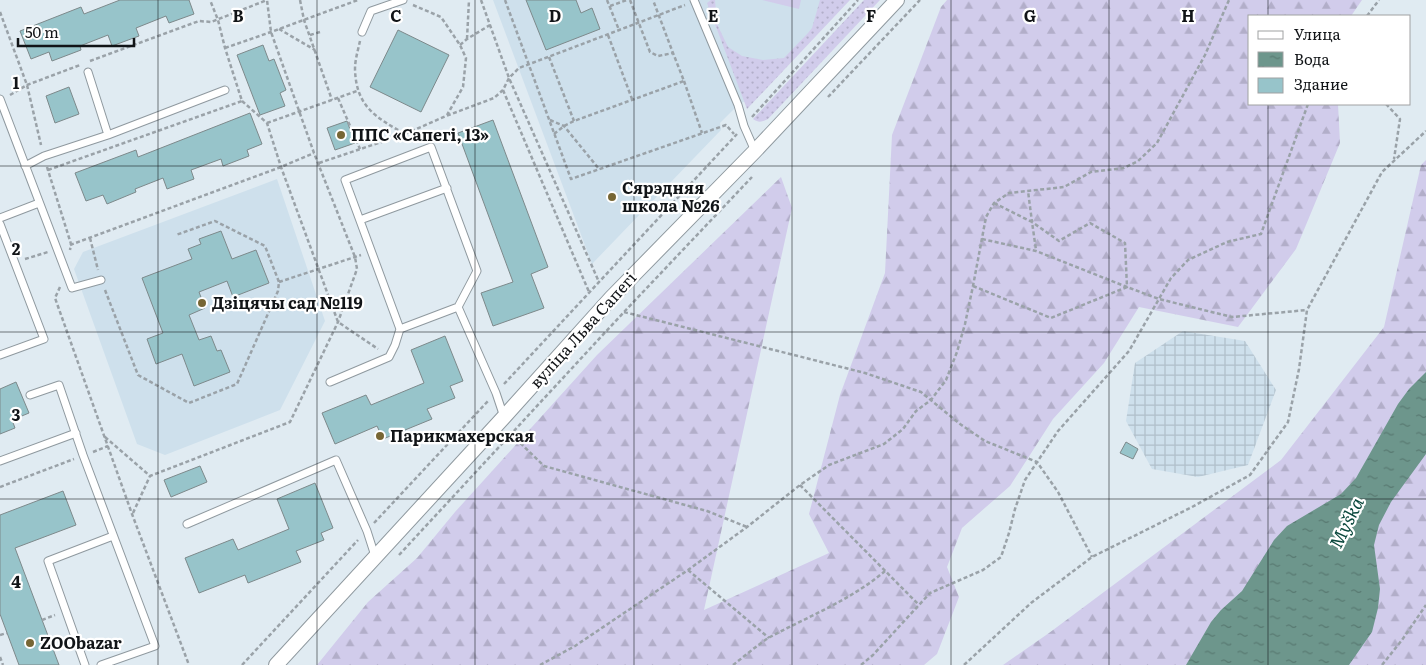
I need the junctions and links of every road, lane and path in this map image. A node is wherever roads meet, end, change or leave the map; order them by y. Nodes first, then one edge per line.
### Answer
1 (210, 0) edge
2 (267, 0) edge
3 (300, 0) edge
4 (358, 0) edge
5 (403, 0) edge
6 (469, 0) edge
7 (480, 0) edge
8 (505, 0) edge
9 (607, 0) edge
10 (629, 0) edge
11 (653, 0) edge
12 (858, 0) edge
13 (897, 0) edge
14 (920, 0) edge
15 (1229, 0) edge
16 (1379, 0) edge
17 (694, 1) edge
18 (610, 6) junction
19 (0, 12) edge
20 (658, 15) junction
21 (1368, 15) edge
22 (218, 20) junction
23 (304, 20) junction
24 (639, 23) junction
25 (490, 25) junction
26 (279, 29) junction
27 (619, 30) junction
28 (271, 32) junction
29 (320, 32) dead end
30 (362, 32) joint
31 (608, 34) junction
32 (310, 35) junction
33 (467, 39) junction
34 (460, 45) junction
35 (225, 48) junction
36 (315, 50) junction
37 (673, 53) junction
38 (549, 56) junction
39 (90, 61) dead end
40 (529, 64) junction
41 (81, 65) dead end
42 (88, 72) dead end
43 (233, 72) dead end
44 (509, 78) junction
45 (684, 81) junction
46 (27, 85) junction
47 (224, 90) dead end
48 (503, 90) junction
49 (357, 91) junction
50 (338, 98) junction
51 (632, 99) junction
52 (826, 99) dead end
53 (0, 100) edge
54 (332, 100) junction
55 (242, 101) dead end
56 (1308, 105) edge
57 (1387, 105) edge
58 (300, 111) junction
59 (446, 116) junction
60 (549, 120) junction
61 (574, 121) junction
62 (267, 123) junction
63 (564, 126) junction
64 (744, 126) junction
65 (1426, 131) edge
66 (702, 133) junction
67 (405, 134) junction
68 (554, 134) junction
69 (108, 135) junction
70 (736, 135) junction
71 (360, 149) junction
72 (755, 152) junction
73 (314, 153) junction
74 (44, 156) junction
75 (1394, 160) junction
76 (319, 163) junction
77 (25, 166) junction
78 (281, 167) junction
79 (599, 169) junction
80 (752, 178) dead end
81 (446, 188) junction
82 (1028, 191) junction
83 (39, 203) junction
84 (994, 203) junction
85 (0, 218) edge
86 (360, 220) junction
87 (1032, 222) junction
88 (0, 224) edge
89 (176, 235) dead end
90 (90, 238) junction
91 (982, 239) junction
92 (71, 244) junction
93 (57, 250) junction
94 (371, 251) junction
95 (1036, 251) junction
96 (355, 257) junction
97 (14, 262) junction
98 (318, 269) junction
99 (66, 273) junction
100 (101, 280) junction
101 (280, 282) junction
102 (599, 282) junction
103 (973, 286) junction
104 (1127, 288) junction
105 (589, 292) junction
106 (1159, 298) junction
107 (458, 307) junction
108 (1306, 310) junction
109 (624, 312) junction
110 (338, 322) junction
111 (400, 329) junction
112 (0, 355) edge
113 (389, 357) junction
114 (330, 382) dead end
115 (496, 393) junction
116 (30, 395) dead end
117 (930, 400) junction
118 (504, 417) junction
119 (76, 433) junction
120 (511, 434) junction
121 (105, 436) junction
122 (108, 446) junction
123 (83, 455) junction
124 (0, 461) edge
125 (1037, 462) junction
126 (150, 476) junction
127 (800, 485) junction
128 (0, 487) edge
129 (132, 514) junction
130 (187, 524) dead end
131 (747, 526) junction
132 (367, 531) junction
133 (113, 536) junction
134 (375, 556) junction
135 (397, 557) dead end
136 (1092, 557) junction
137 (688, 570) junction
138 (885, 571) junction
139 (919, 605) junction
140 (1426, 605) edge
141 (66, 611) junction
142 (42, 620) dead end
143 (7, 633) dead end
144 (0, 635) edge
145 (769, 638) junction
146 (0, 657) edge
147 (3, 665) edge
148 (85, 665) edge
149 (101, 665) edge
150 (189, 665) edge
151 (242, 665) edge
152 (276, 665) edge
153 (540, 665) edge
154 (732, 665) edge
155 (861, 665) edge
156 (964, 665) edge
157 (1382, 665) edge

1 - 22 path
2 - 22 path
2 - 28 path
3 - 23 path
4 - 23 path
5 - 30 lane
5 - 34 path
6 - 33 path
7 - 25 path
8 - 40 path
9 - 18 path
10 - 18 path
10 - 24 path
11 - 20 path
12 - 64 path
13 - 72 street, вуліца Льва Сапегі
14 - 52 path
15 - 82 path
16 - 21 path
17 - 20 path
17 - 64 lane
18 - 27 path
19 - 46 path
20 - 24 path
20 - 37 path
22 - 35 path
22 - 39 path
23 - 26 path
23 - 32 path
24 - 27 path
24 - 37 path
25 - 33 path
25 - 44 path
26 - 28 path
26 - 36 path
27 - 31 path
28 - 35 path
28 - 58 path
29 - 32 path
30 - 49 path
31 - 38 path
31 - 51 path
32 - 36 path
33 - 34 path
34 - 59 path
35 - 43 path
36 - 54 path
37 - 45 path
38 - 40 path
38 - 61 path
40 - 44 path
40 - 60 path
41 - 46 path
42 - 69 lane
44 - 48 path
44 - 102 path
45 - 51 path
45 - 66 path
46 - 53 path
46 - 74 path
47 - 69 lane
48 - 59 path
48 - 105 path
49 - 50 path
49 - 67 path
50 - 54 path
50 - 71 path
51 - 61 path
53 - 77 lane
54 - 58 path
55 - 62 path
56 - 106 path
57 - 75 path
58 - 62 path
58 - 73 path
59 - 67 path
60 - 63 path
60 - 68 path
61 - 63 path
62 - 78 path
63 - 68 path
63 - 79 path
64 - 70 path
64 - 72 lane
65 - 75 path
66 - 70 path
66 - 79 path
67 - 71 path
68 - 79 path
69 - 74 lane
70 - 102 path
71 - 76 path
72 - 118 street, вуліца Льва Сапегі
73 - 76 path
73 - 78 path
74 - 77 lane
74 - 92 path
75 - 108 path
76 - 96 path
77 - 83 lane
78 - 90 path
78 - 98 path
80 - 109 path
81 - 86 lane
81 - 86 lane
81 - 107 lane
82 - 84 path
82 - 87 path
83 - 85 lane
83 - 93 lane
84 - 87 path
84 - 91 path
86 - 94 lane
87 - 95 path
87 - 104 path
88 - 97 lane
89 - 101 path
90 - 92 path
90 - 100 path
91 - 95 path
91 - 103 path
92 - 93 path
92 - 99 path
93 - 97 path
93 - 99 lane
94 - 96 path
94 - 111 lane
95 - 104 path
96 - 98 path
96 - 110 path
97 - 112 lane
98 - 101 path
98 - 110 path
99 - 100 lane
99 - 121 path
100 - 101 path
102 - 105 path
103 - 104 path
103 - 117 path
104 - 106 path
105 - 115 path
106 - 108 path
106 - 125 path
107 - 111 lane
107 - 115 lane
108 - 136 path
109 - 117 path
109 - 120 path
110 - 113 path
110 - 126 path
111 - 113 lane
113 - 114 lane
115 - 118 lane
115 - 132 path
116 - 119 lane
117 - 125 path
117 - 127 path
118 - 134 street, вуліца Льва Сапегі
119 - 123 lane
119 - 124 lane
120 - 131 path
120 - 135 path
121 - 122 path
121 - 126 path
122 - 123 path
122 - 129 path
123 - 128 path
123 - 133 lane
125 - 136 path
125 - 139 path
126 - 129 path
127 - 131 path
127 - 138 path
129 - 150 path
130 - 132 lane
131 - 137 path
132 - 134 lane
132 - 151 path
133 - 141 lane
133 - 149 lane
134 - 152 street, вуліца Льва Сапегі
136 - 156 path
137 - 145 path
137 - 153 path
138 - 139 path
138 - 145 path
139 - 155 path
140 - 157 path
141 - 142 path
141 - 148 lane
143 - 144 path
145 - 154 path
146 - 147 path

